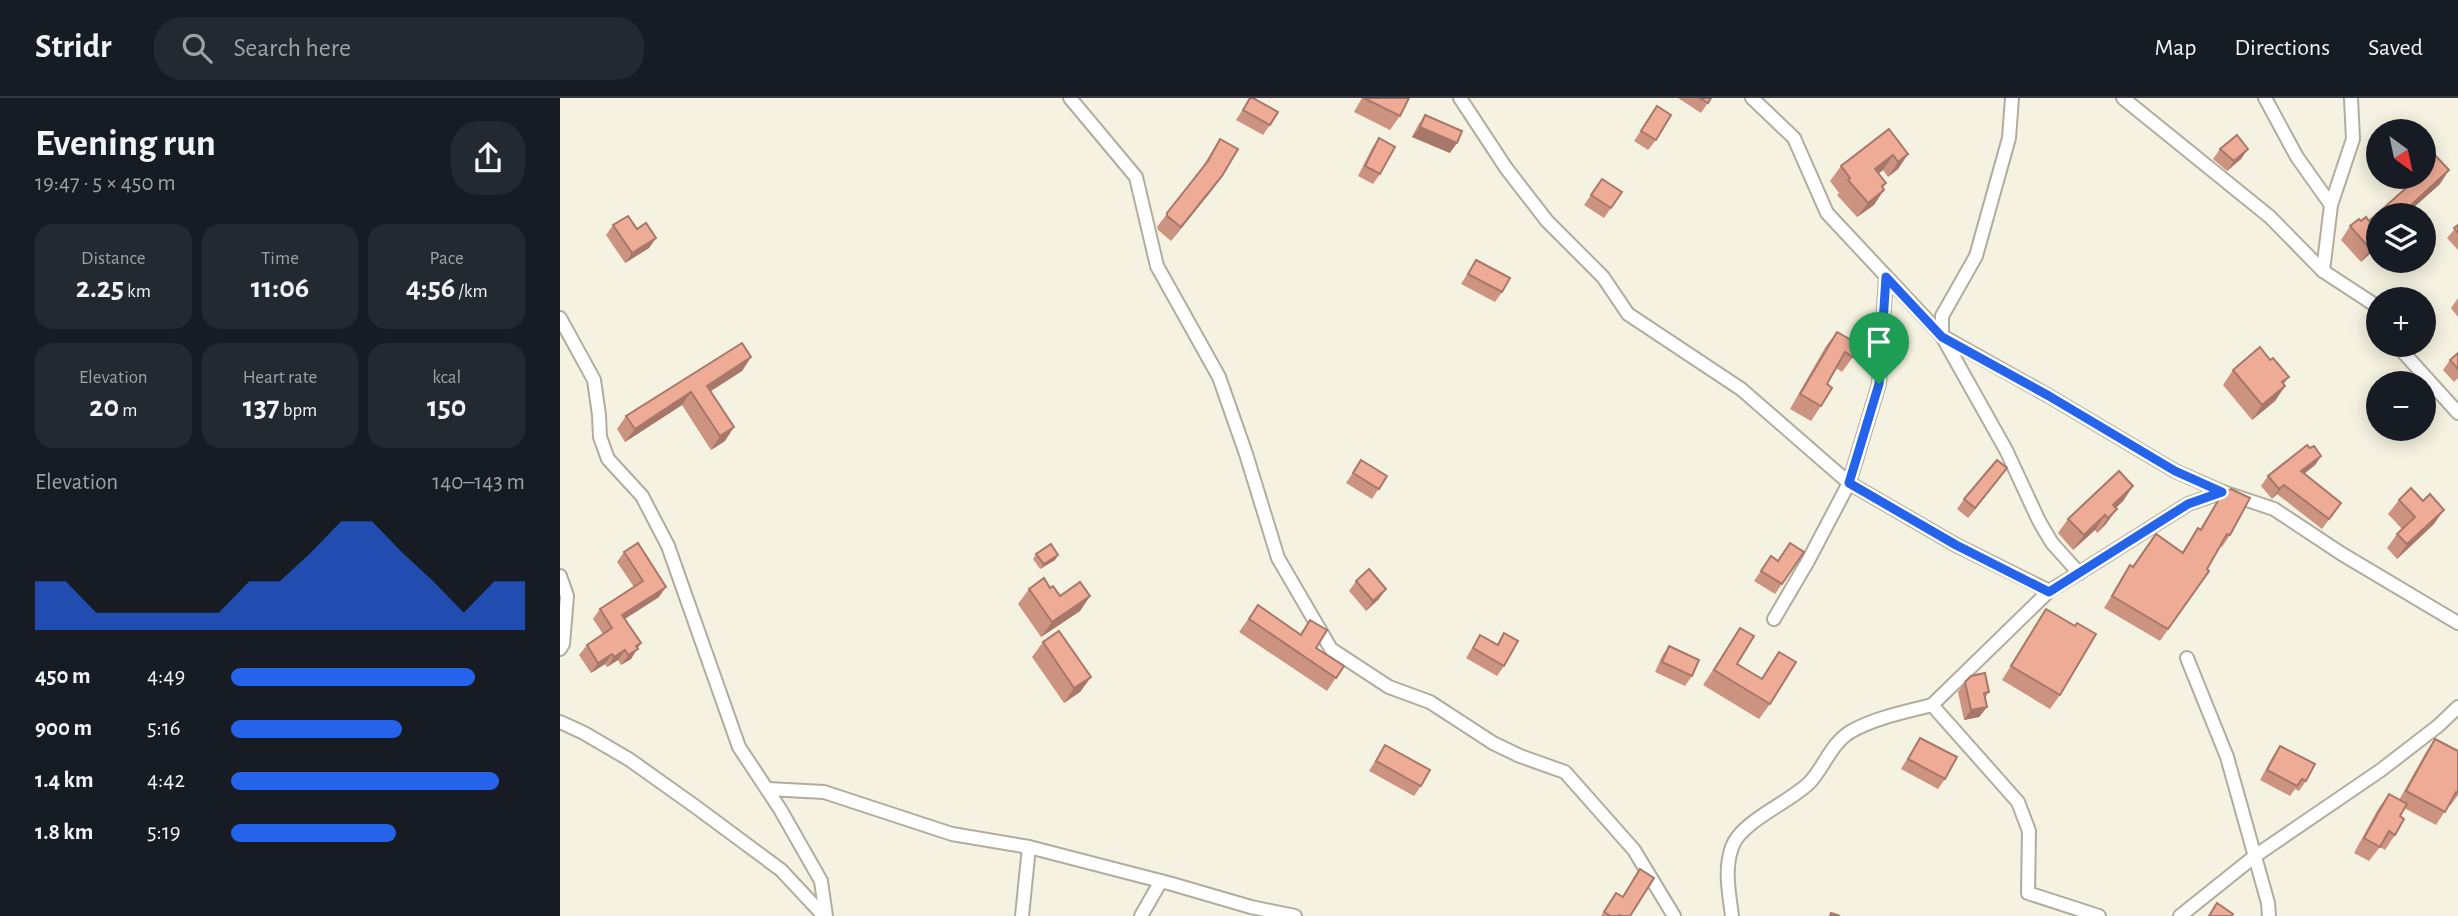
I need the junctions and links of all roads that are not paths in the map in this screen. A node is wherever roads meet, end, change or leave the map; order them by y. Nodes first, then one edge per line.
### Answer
1 (1070, 98) edge
2 (1460, 98) edge
3 (1752, 98) edge
4 (2012, 98) edge
5 (2123, 98) edge
6 (2265, 98) edge
7 (2351, 98) edge
8 (2331, 205) junction
9 (2323, 271) junction
10 (1886, 277) junction
11 (2366, 299) edge
12 (560, 318) edge
13 (1942, 337) junction
14 (2408, 357) edge
15 (2458, 412) edge
16 (1849, 483) junction
17 (2222, 492) junction
18 (2079, 573) junction
19 (560, 576) edge
20 (2049, 592) junction
21 (1774, 618) dead end
22 (2458, 622) edge
23 (560, 649) edge
24 (2187, 658) dead end
25 (1932, 705) junction
26 (2458, 707) edge
27 (560, 722) edge
28 (768, 789) junction
29 (1029, 847) junction
30 (2255, 856) junction
31 (1161, 881) junction
32 (1266, 913) edge
33 (825, 916) edge
34 (1022, 916) edge
35 (1142, 916) edge
36 (1295, 916) edge
37 (1674, 916) edge
38 (1732, 916) edge
39 (2099, 916) edge
40 (2180, 916) edge
41 (2269, 916) edge

1 - 37 street
2 - 16 street
3 - 10 street
4 - 13 street
5 - 9 street
6 - 8 street
7 - 8 street
8 - 9 street
9 - 11 street
10 - 13 street
10 - 16 street
12 - 28 street
13 - 17 street
13 - 18 street
14 - 15 street
16 - 20 street
16 - 21 street
17 - 18 street
17 - 22 street
18 - 20 street
19 - 23 street
20 - 25 street
24 - 30 street
25 - 38 street
25 - 39 street
26 - 30 street
27 - 33 street
28 - 29 street
28 - 33 street
29 - 31 street
29 - 34 street
30 - 40 street
30 - 41 street
31 - 32 street
31 - 35 street
32 - 36 street

